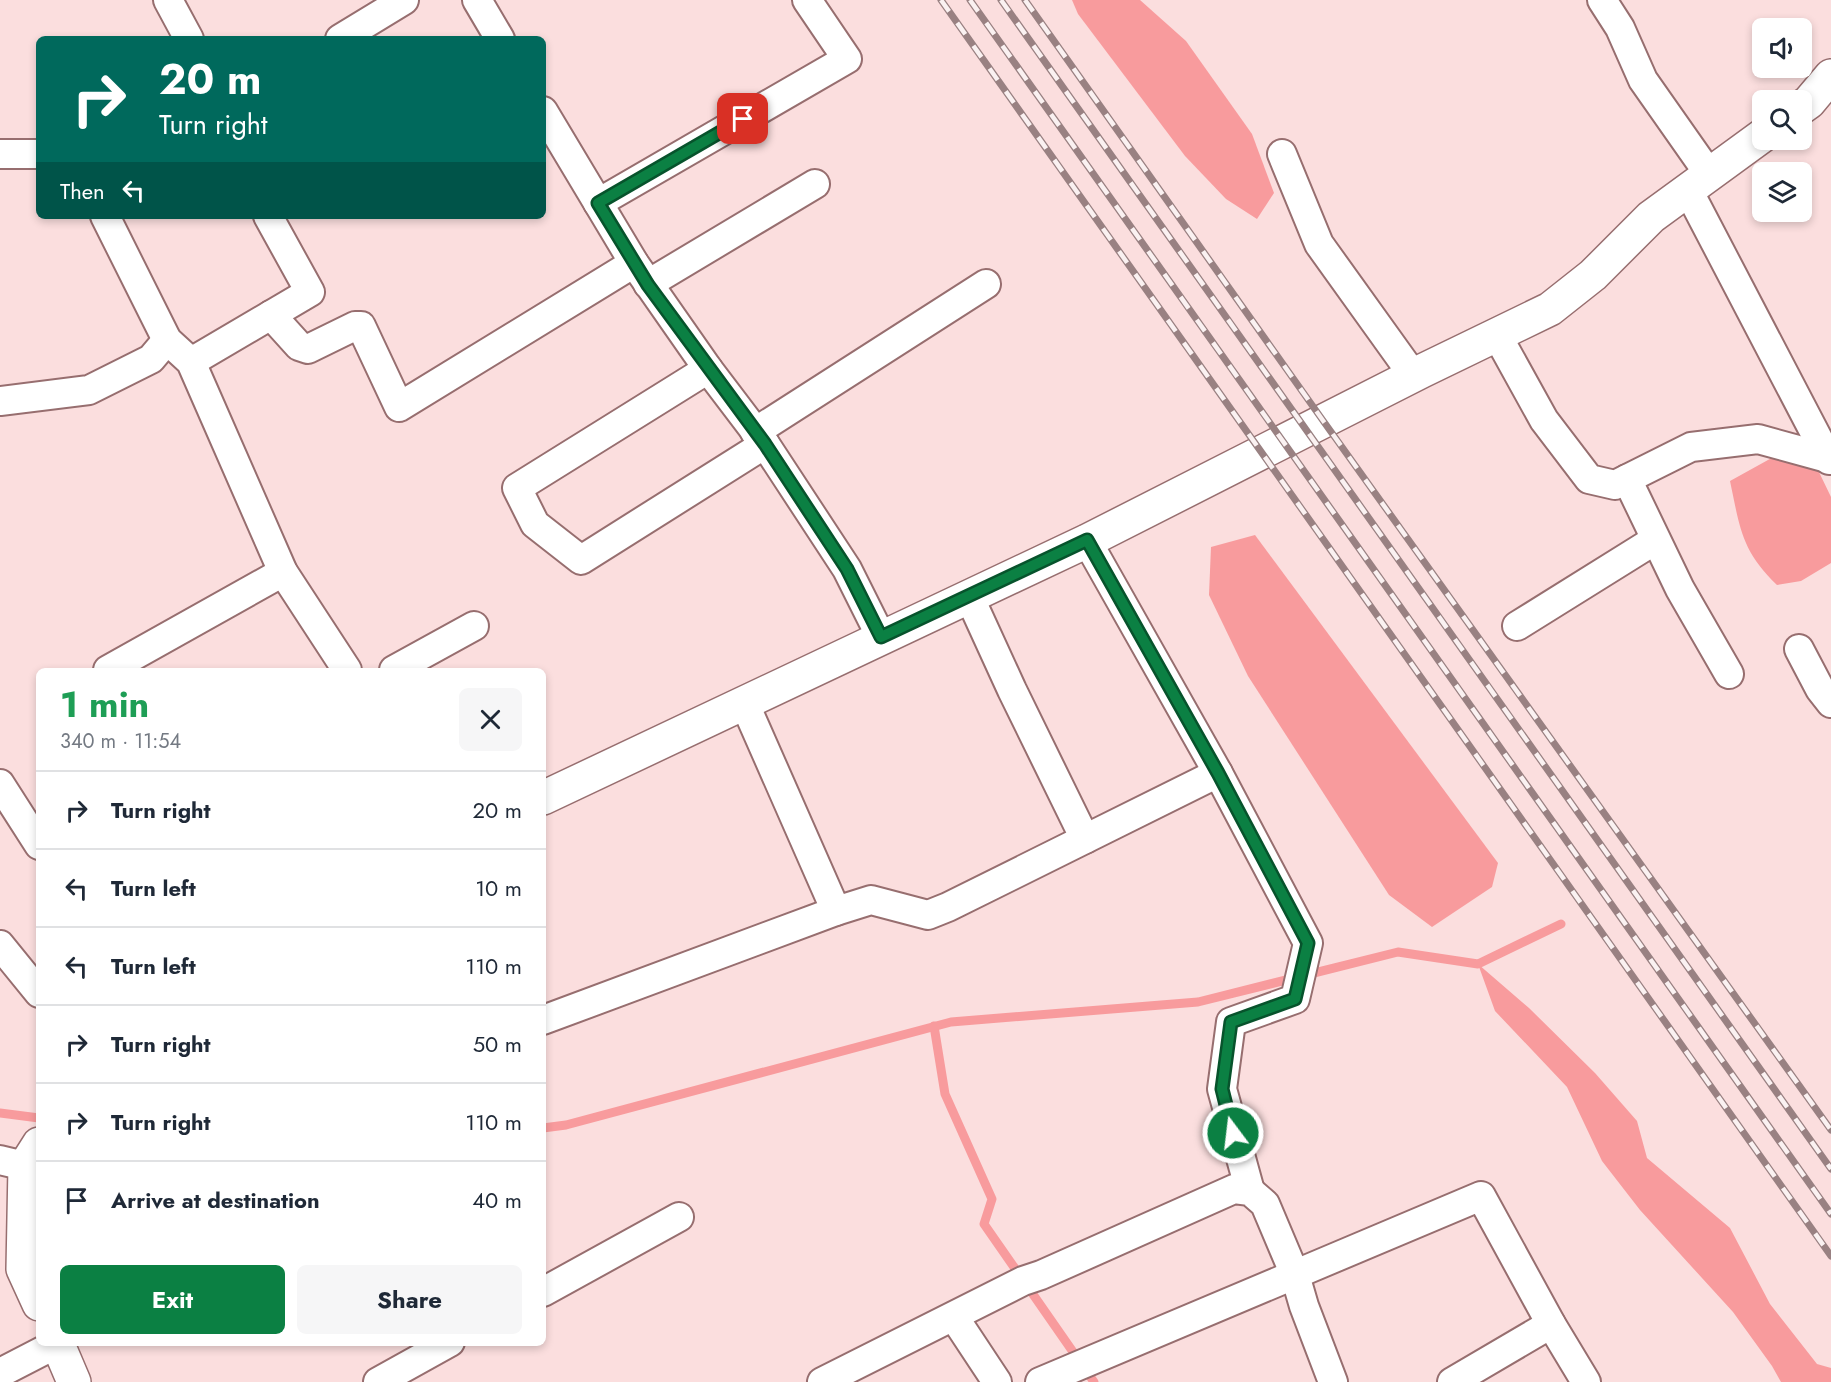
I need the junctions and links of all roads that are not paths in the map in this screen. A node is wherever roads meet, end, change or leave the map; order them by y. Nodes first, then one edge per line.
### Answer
1 (168, 0) edge
2 (404, 0) edge
3 (477, 0) edge
4 (807, 0) edge
5 (1602, 0) edge
6 (187, 36) edge
7 (345, 36) edge
8 (498, 36) edge
9 (1831, 76) edge
10 (1812, 96) edge
11 (546, 116) edge
12 (1752, 143) edge
13 (0, 154) edge
14 (36, 154) edge
15 (1282, 154) dead end
16 (1699, 182) junction
17 (815, 184) dead end
18 (598, 203) junction
19 (106, 219) edge
20 (270, 219) edge
21 (641, 274) junction
22 (986, 284) dead end
23 (271, 315) junction
24 (1497, 335) junction
25 (167, 340) junction
26 (191, 362) junction
27 (708, 369) junction
28 (1413, 375) junction
29 (0, 402) edge
30 (760, 438) junction
31 (1830, 460) edge
32 (1627, 479) junction
33 (1087, 540) junction
34 (1655, 540) junction
35 (283, 572) junction
36 (969, 596) junction
37 (474, 626) dead end
38 (1517, 626) dead end
39 (881, 637) junction
40 (1799, 649) dead end
41 (112, 668) edge
42 (346, 668) edge
43 (398, 668) edge
44 (1729, 674) dead end
45 (1827, 691) edge
46 (744, 702) junction
47 (1218, 773) junction
48 (0, 784) edge
49 (546, 797) edge
50 (1085, 839) junction
51 (36, 840) edge
52 (836, 911) junction
53 (0, 945) edge
54 (36, 989) edge
55 (546, 1019) edge
56 (21, 1157) edge
57 (1250, 1191) junction
58 (680, 1217) dead end
59 (1295, 1275) junction
60 (546, 1290) edge
61 (36, 1297) edge
62 (954, 1317) junction
63 (1551, 1324) junction
64 (52, 1346) edge
65 (59, 1346) edge
66 (443, 1346) edge
67 (0, 1372) edge
68 (75, 1382) edge
69 (378, 1382) edge
70 (824, 1382) edge
71 (997, 1382) edge
72 (1040, 1382) edge
73 (1333, 1382) edge
74 (1452, 1382) edge
75 (1586, 1382) edge

1 - 6 street
2 - 7 street
3 - 8 street
4 - 18 street
5 - 16 street
9 - 10 street
11 - 18 street
12 - 16 street
13 - 14 street
15 - 28 street
16 - 24 street
16 - 31 street
17 - 21 street
18 - 21 street
19 - 25 street
20 - 23 street
21 - 23 street
21 - 27 street
22 - 30 street
23 - 26 street
24 - 28 street
24 - 32 street
25 - 26 street
25 - 29 street
26 - 35 street
27 - 30 street
27 - 30 street
28 - 33 street
30 - 39 street
31 - 32 street
32 - 34 street
33 - 36 street
33 - 47 street
34 - 38 street
34 - 44 street
35 - 41 street
35 - 42 street
36 - 39 street
36 - 50 street
37 - 43 street
39 - 46 street
40 - 45 street
46 - 49 street
46 - 52 street
47 - 50 street
47 - 57 street
48 - 51 street
50 - 52 street
52 - 55 street
53 - 54 street
56 - 61 street
57 - 59 street
57 - 62 street
58 - 60 street
59 - 63 street
59 - 72 street
59 - 73 street
62 - 70 street
62 - 71 street
63 - 74 street
63 - 75 street
64 - 67 street
65 - 68 street
66 - 69 street

